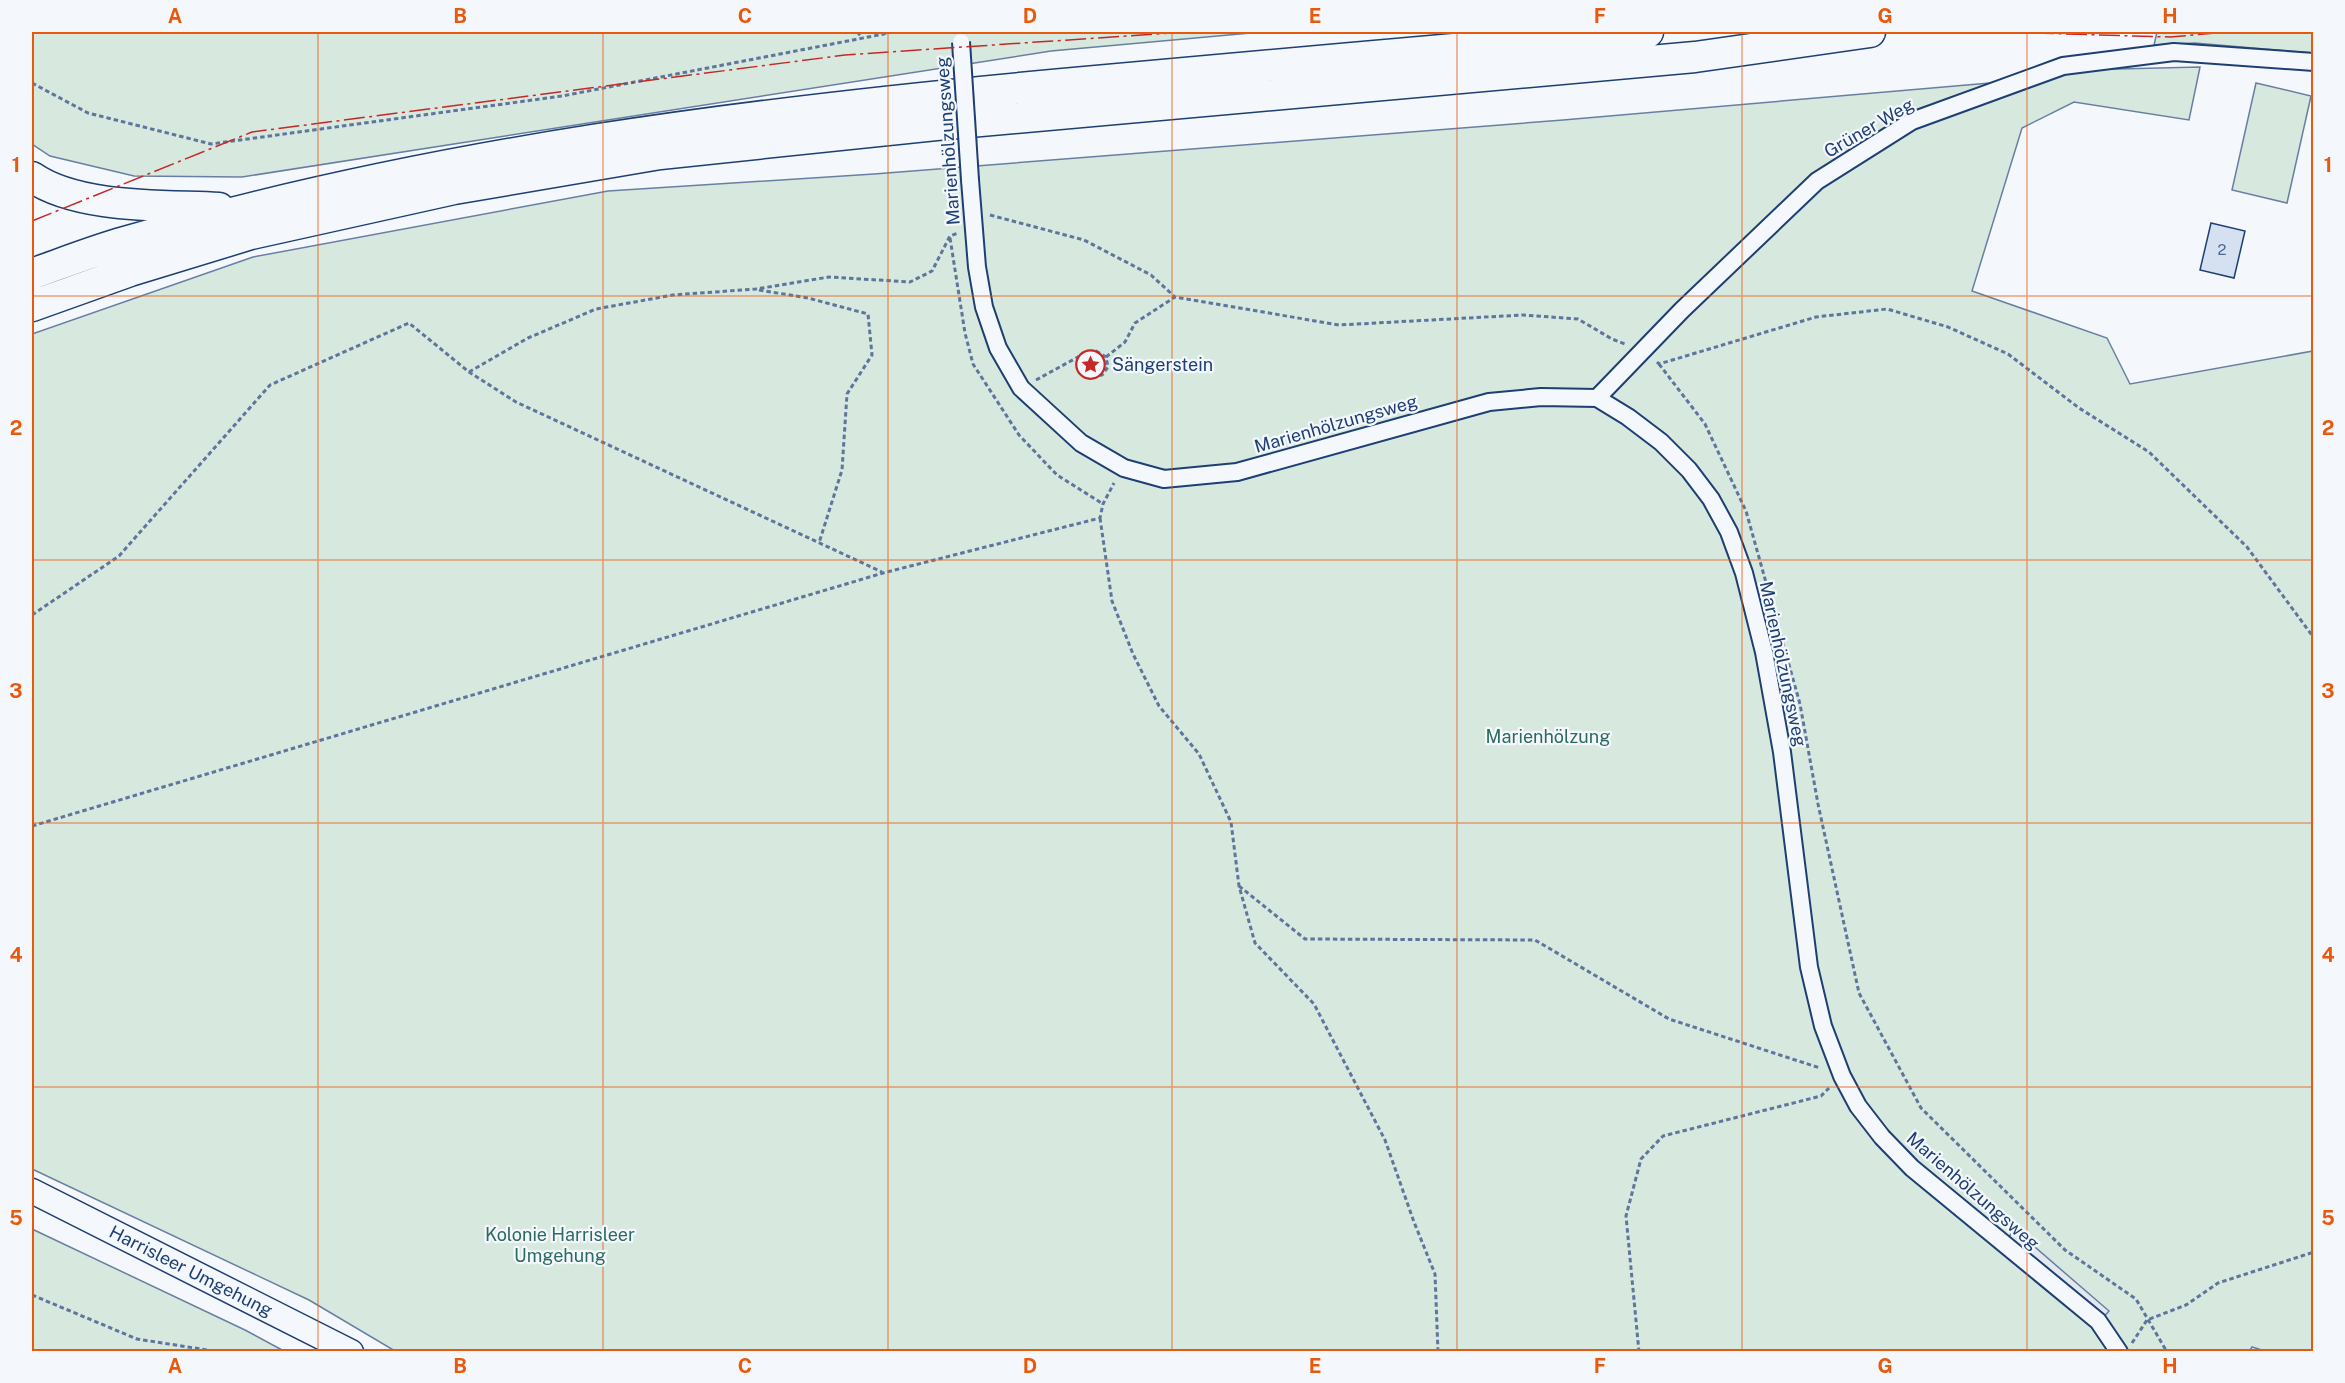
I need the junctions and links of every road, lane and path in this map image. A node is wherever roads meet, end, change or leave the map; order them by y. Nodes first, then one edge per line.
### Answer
1 (857, 32) edge
2 (887, 32) edge
3 (1648, 32) edge
4 (1870, 32) edge
5 (960, 37) edge
6 (863, 38) junction
7 (2313, 62) edge
8 (32, 83) edge
9 (32, 177) edge
10 (246, 210) junction
11 (974, 220) junction
12 (32, 274) edge
13 (756, 289) junction
14 (1174, 297) junction
15 (32, 306) edge
16 (1642, 350) junction
17 (1078, 357) junction
18 (1106, 357) junction
19 (1659, 364) junction
20 (468, 372) junction
21 (1021, 388) junction
22 (1597, 398) junction
23 (1125, 468) junction
24 (1100, 518) junction
25 (819, 543) junction
26 (884, 573) junction
27 (32, 615) edge
28 (2313, 638) edge
29 (32, 826) edge
30 (1239, 886) junction
31 (1842, 1076) junction
32 (32, 1191) edge
33 (2313, 1252) edge
34 (32, 1295) edge
35 (2147, 1320) junction
36 (2125, 1348) edge
37 (220, 1352) edge
38 (351, 1352) edge
39 (1438, 1352) edge
40 (1639, 1352) edge
41 (2167, 1352) edge

1 - 6 path
2 - 6 path
3 - 10 highway
4 - 15 highway
5 - 11 street, Marienhölzungsweg, bridge
6 - 8 path
7 - 16 street, Grüner Weg
9 - 10 highway
10 - 12 highway
11 - 13 path
11 - 14 path
11 - 21 street, Marienhölzungsweg
13 - 20 path
13 - 25 path
14 - 16 path
14 - 18 path
16 - 19 path
16 - 22 street, Grüner Weg
17 - 18 path
17 - 18 path
17 - 21 path
19 - 28 path
19 - 35 path
20 - 25 path
20 - 27 path
21 - 23 street, Marienhölzungsweg
22 - 23 street, Marienhölzungsweg
22 - 31 street, Marienhölzungsweg
23 - 24 path
24 - 26 path
24 - 30 path
25 - 26 path
26 - 29 path
30 - 31 path
30 - 39 path
31 - 36 street, Marienhölzungsweg
31 - 40 path
32 - 38 main road, Harrisleer Umgehung
33 - 35 path
34 - 37 path
35 - 36 path
35 - 41 path

